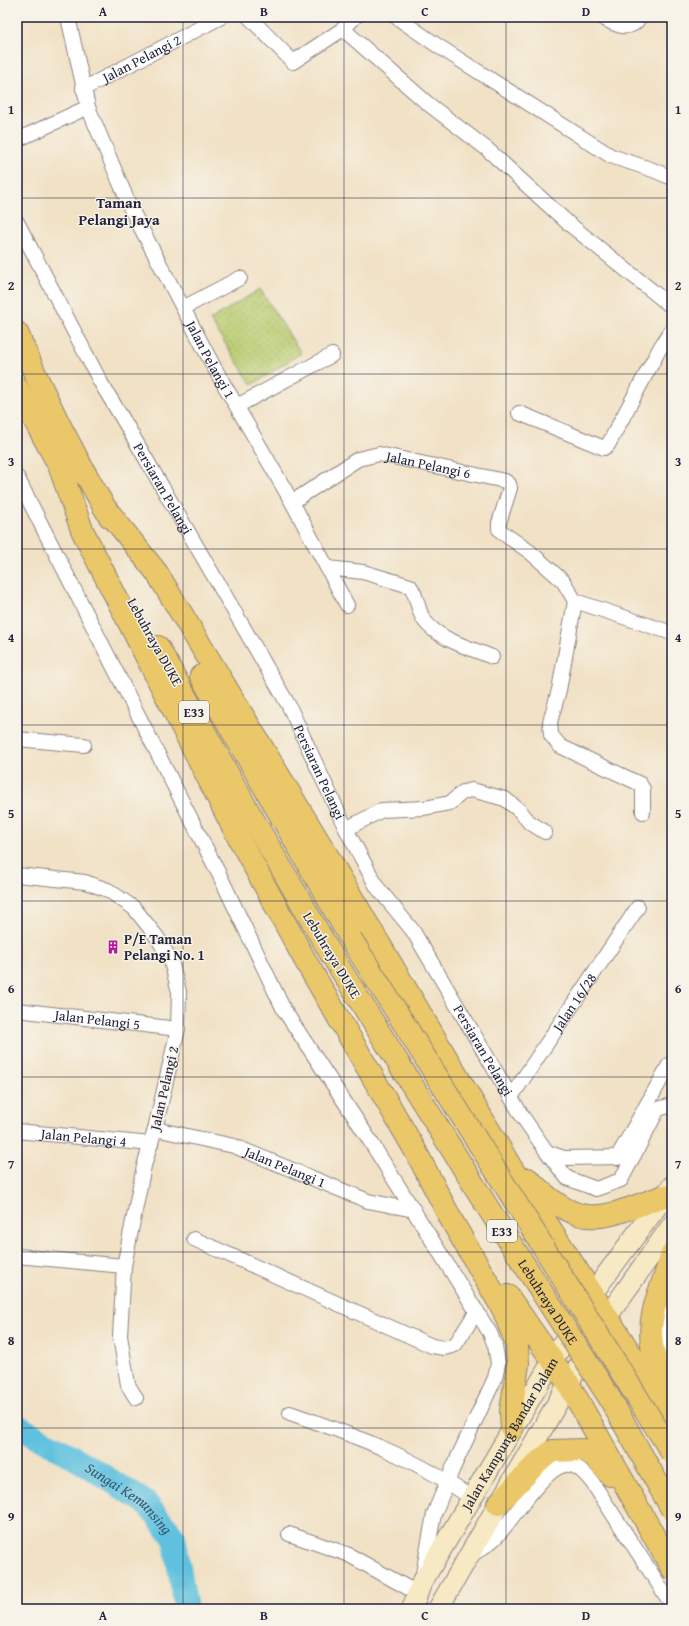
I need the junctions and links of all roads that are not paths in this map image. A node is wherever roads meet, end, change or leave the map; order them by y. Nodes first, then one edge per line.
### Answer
1 (68, 17) edge
2 (221, 17) edge
3 (355, 17) edge
4 (396, 17) edge
5 (601, 17) edge
6 (640, 17) edge
7 (251, 18) edge
8 (343, 29) junction
9 (83, 89) junction
10 (88, 107) junction
11 (17, 140) edge
12 (672, 178) edge
13 (17, 222) edge
14 (240, 278) dead end
15 (672, 307) edge
16 (183, 308) junction
17 (672, 330) edge
18 (17, 333) edge
19 (332, 355) dead end
20 (17, 388) edge
21 (237, 406) junction
22 (519, 413) dead end
23 (60, 468) junction
24 (17, 477) edge
25 (292, 502) junction
26 (103, 505) junction
27 (328, 568) junction
28 (575, 601) junction
29 (346, 605) dead end
30 (672, 632) edge
31 (492, 657) dead end
32 (17, 739) edge
33 (84, 745) dead end
34 (643, 812) dead end
35 (346, 829) junction
36 (545, 832) dead end
37 (17, 875) edge
38 (638, 908) dead end
39 (17, 1010) edge
40 (178, 1029) junction
41 (669, 1065) dead end
42 (511, 1097) junction
43 (672, 1105) edge
44 (156, 1129) junction
45 (17, 1131) edge
46 (151, 1144) junction
47 (415, 1150) junction
48 (502, 1152) junction
49 (546, 1152) junction
50 (632, 1157) junction
51 (617, 1158) junction
52 (668, 1191) edge
53 (414, 1210) junction
54 (672, 1225) edge
55 (194, 1239) dead end
56 (672, 1254) edge
57 (17, 1256) edge
58 (124, 1266) junction
59 (672, 1287) edge
60 (592, 1294) junction
61 (477, 1311) junction
62 (607, 1318) junction
63 (552, 1361) junction
64 (672, 1368) edge
65 (568, 1382) junction
66 (136, 1398) dead end
67 (672, 1405) edge
68 (290, 1413) dead end
69 (672, 1418) edge
70 (512, 1429) junction
71 (672, 1453) edge
72 (447, 1481) junction
73 (630, 1494) junction
74 (471, 1498) junction
75 (498, 1504) junction
76 (672, 1509) edge
77 (288, 1534) dead end
78 (466, 1560) junction
79 (672, 1568) edge
80 (417, 1595) edge
81 (672, 1605) edge
82 (438, 1609) edge

1 - 9 street, Jalan Pelangi 1
2 - 9 street, Jalan Pelangi 2
3 - 8 street
4 - 12 street
5 - 6 street
7 - 8 street
8 - 15 street
9 - 10 street, Jalan Pelangi 1
10 - 11 street
10 - 16 street, Jalan Pelangi 1
13 - 35 street, Persiaran Pelangi
14 - 16 street
16 - 21 street, Jalan Pelangi 1
17 - 22 street
18 - 26 highway, Lebuhraya DUKE / E33
19 - 21 street
20 - 23 highway, Lebuhraya DUKE / E33
21 - 25 street, Jalan Pelangi 1
23 - 47 highway
23 - 76 highway, Lebuhraya DUKE / E33, bridge
24 - 53 street
25 - 27 street, Jalan Pelangi 1
25 - 28 street, Jalan Pelangi 6
26 - 48 highway
26 - 71 highway, Lebuhraya DUKE / E33, bridge
27 - 29 street, Jalan Pelangi 1
27 - 31 street
28 - 30 street
28 - 34 street
32 - 33 street
35 - 36 street
35 - 42 street, Persiaran Pelangi
37 - 40 street, Jalan Pelangi 2
38 - 42 street, Jalan 16/28
39 - 40 street, Jalan Pelangi 5
40 - 44 street, Jalan Pelangi 2
41 - 51 street
42 - 49 street, Persiaran Pelangi
43 - 50 street, Persiaran Pelangi
44 - 46 street, Jalan Pelangi 2
44 - 53 street, Jalan Pelangi 1
45 - 46 street, Jalan Pelangi 4
46 - 58 street, Jalan Pelangi 2
47 - 63 highway
47 - 70 highway
48 - 52 highway
48 - 60 highway
49 - 50 street, Persiaran Pelangi
49 - 51 street
50 - 51 street
52 - 60 street, Jalan Kampung Bandar Dalam
53 - 61 street
54 - 62 street, Jalan Kampung Bandar Dalam
55 - 61 street
56 - 67 highway
57 - 58 street
58 - 66 street, Jalan Pelangi 2
59 - 64 street
60 - 62 highway
60 - 63 street, Jalan Kampung Bandar Dalam
61 - 72 street
62 - 65 street, Jalan Kampung Bandar Dalam
62 - 69 highway
63 - 65 highway
63 - 70 street, Jalan Kampung Bandar Dalam
65 - 73 highway
65 - 75 street, Jalan Kampung Bandar Dalam
68 - 72 street
70 - 74 street, Jalan Kampung Bandar Dalam
72 - 74 street
72 - 80 street
73 - 75 highway
73 - 79 highway
74 - 80 street, Jalan Kampung Bandar Dalam
75 - 78 street, Jalan Kampung Bandar Dalam
77 - 80 street
78 - 81 street
78 - 82 street, Jalan Kampung Bandar Dalam

